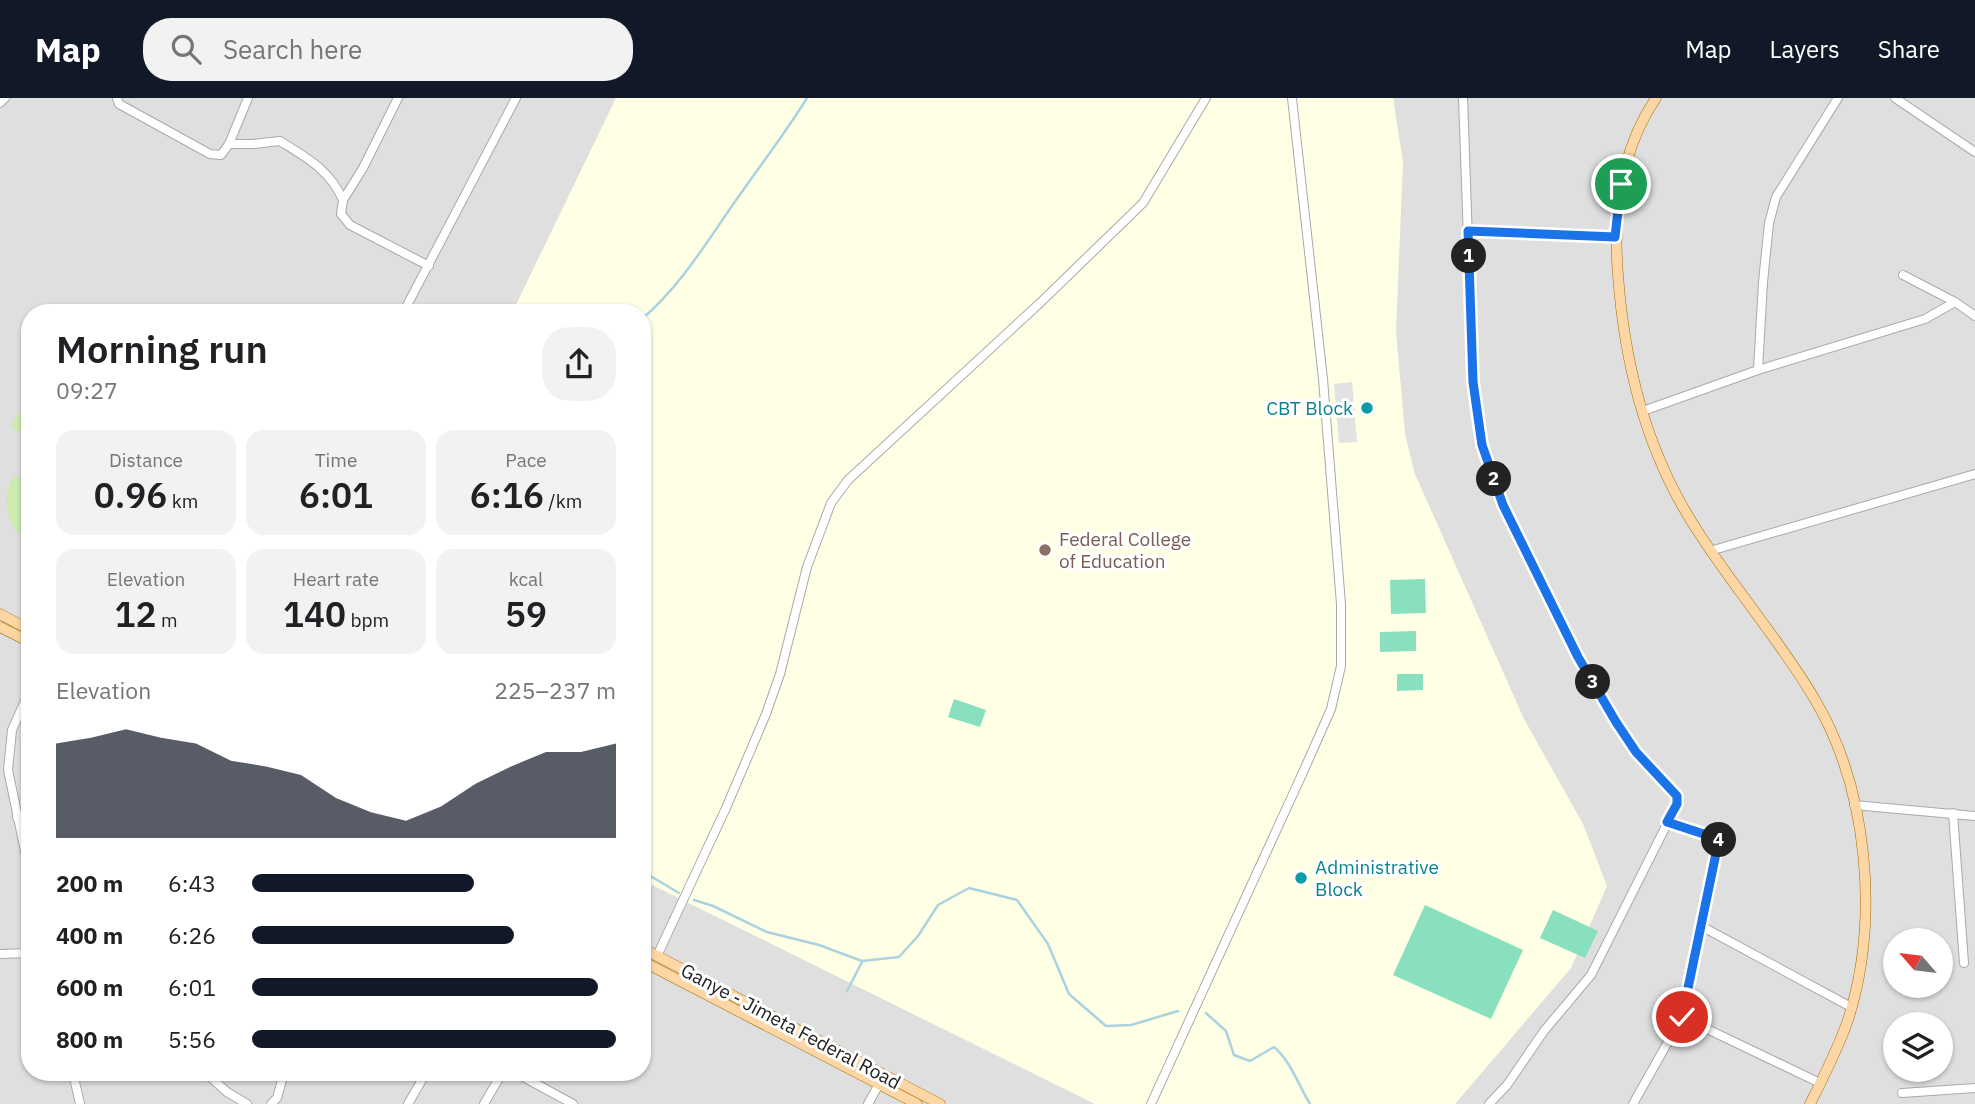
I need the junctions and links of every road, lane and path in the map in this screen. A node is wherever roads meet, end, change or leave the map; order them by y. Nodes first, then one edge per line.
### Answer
1 (5, 98) edge
2 (117, 98) edge
3 (247, 98) edge
4 (398, 98) edge
5 (516, 98) edge
6 (1206, 98) edge
7 (1292, 98) edge
8 (1463, 98) edge
9 (1656, 98) edge
10 (1838, 98) edge
11 (1895, 98) edge
12 (0, 103) edge
13 (229, 144) junction
14 (1975, 152) edge
15 (343, 200) junction
16 (1468, 231) junction
17 (1615, 237) junction
18 (429, 266) junction
19 (1903, 275) dead end
20 (1955, 303) junction
21 (409, 304) edge
22 (1975, 316) edge
23 (1758, 370) junction
24 (1643, 411) junction
25 (1975, 474) edge
26 (1710, 551) junction
27 (0, 614) edge
28 (21, 625) edge
29 (0, 627) edge
30 (14, 634) junction
31 (21, 638) edge
32 (21, 640) edge
33 (21, 710) edge
34 (0, 727) edge
35 (12, 730) junction
36 (1854, 805) junction
37 (1953, 813) junction
38 (1975, 816) edge
39 (17, 817) junction
40 (21, 817) edge
41 (1667, 822) junction
42 (21, 835) edge
43 (1701, 926) junction
44 (21, 953) edge
45 (651, 953) edge
46 (0, 954) edge
47 (657, 956) junction
48 (1964, 963) dead end
49 (651, 966) edge
50 (1851, 1007) junction
51 (1682, 1017) junction
52 (75, 1081) edge
53 (215, 1081) edge
54 (282, 1081) edge
55 (421, 1081) edge
56 (497, 1081) edge
57 (531, 1081) edge
58 (1820, 1083) junction
59 (878, 1084) junction
60 (1975, 1088) edge
61 (1936, 1092) junction
62 (1902, 1093) dead end
63 (80, 1104) edge
64 (247, 1104) edge
65 (271, 1104) edge
66 (408, 1104) edge
67 (484, 1104) edge
68 (573, 1104) edge
69 (868, 1104) edge
70 (918, 1104) edge
71 (940, 1104) edge
72 (1151, 1104) edge
73 (1489, 1104) edge
74 (1633, 1104) edge
75 (1810, 1104) edge
76 (1937, 1104) edge

1 - 12 street
2 - 13 street
3 - 13 street
4 - 15 street
5 - 18 street
6 - 47 street
7 - 72 street
8 - 16 street
9 - 17 main road
10 - 23 street
11 - 14 street
13 - 15 street
15 - 18 street
16 - 17 street
16 - 41 street
17 - 24 main road
18 - 21 street
19 - 20 street
20 - 22 street
20 - 23 street
23 - 24 street
24 - 26 main road
25 - 26 street
26 - 36 main road
27 - 28 main road
29 - 30 main road
30 - 31 main road
30 - 32 main road
33 - 35 street
34 - 35 street
35 - 39 street
36 - 37 street
36 - 50 main road
37 - 38 street
37 - 48 street
39 - 40 street
39 - 42 street
41 - 43 street
41 - 73 street
43 - 50 street
43 - 51 street
44 - 46 street
45 - 47 main road, Ganye - Jimeta Federal Road
47 - 71 main road, Ganye - Jimeta Federal Road
49 - 59 main road, Ganye - Jimeta Federal Road
50 - 58 main road
51 - 58 street
51 - 74 street
52 - 63 street
53 - 64 street
54 - 65 street
55 - 66 street
56 - 67 street
57 - 68 street
58 - 75 main road
59 - 69 street
59 - 70 main road, Ganye - Jimeta Federal Road
60 - 61 street
61 - 62 street
61 - 76 street

